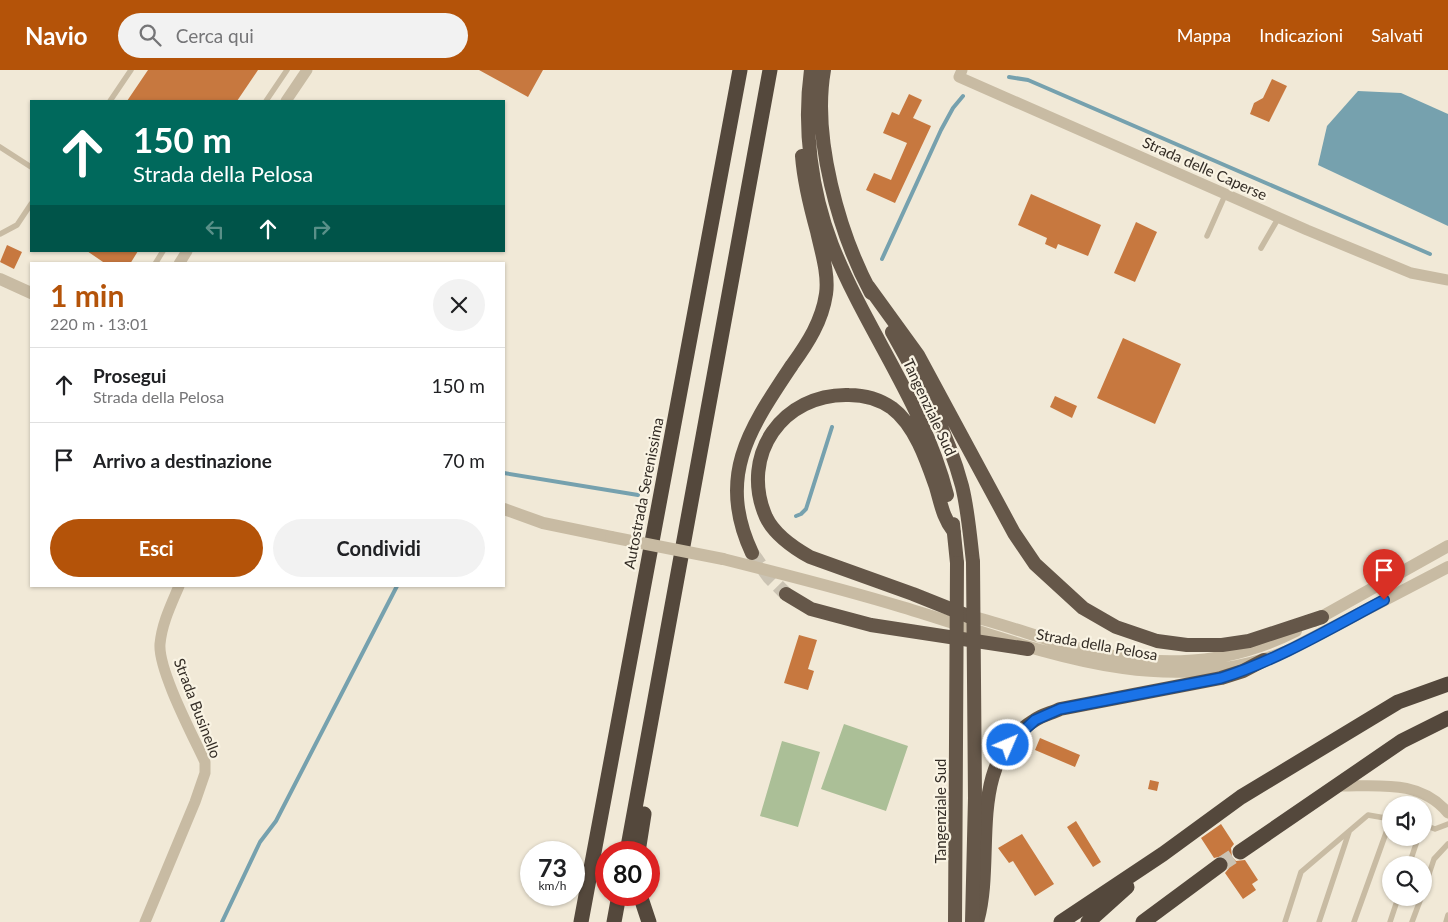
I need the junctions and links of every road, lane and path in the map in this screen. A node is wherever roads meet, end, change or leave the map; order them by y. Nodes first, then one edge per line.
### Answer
1 (131, 70) edge
2 (287, 70) edge
3 (306, 70) edge
4 (740, 70) edge
5 (770, 70) edge
6 (811, 70) edge
7 (824, 70) edge
8 (962, 70) edge
9 (808, 86) junction
10 (111, 100) edge
11 (267, 100) edge
12 (287, 100) edge
13 (0, 147) edge
14 (30, 167) edge
15 (1226, 193) junction
16 (30, 205) edge
17 (1279, 217) junction
18 (0, 234) edge
19 (1207, 236) dead end
20 (1261, 248) dead end
21 (0, 279) edge
22 (1448, 280) edge
23 (868, 286) junction
24 (30, 293) edge
25 (693, 490) junction
26 (505, 509) edge
27 (954, 532) junction
28 (1448, 546) edge
29 (752, 553) tunnel mouth
30 (647, 563) junction
31 (1448, 567) edge
32 (179, 587) edge
33 (786, 594) tunnel mouth
34 (903, 607) junction
35 (968, 616) junction
36 (1322, 617) junction
37 (1028, 648) junction
38 (1264, 660) junction
39 (1448, 684) edge
40 (1448, 718) edge
41 (1334, 786) junction
42 (1448, 813) edge
43 (1382, 817) edge
44 (1448, 824) edge
45 (1432, 828) edge
46 (1349, 831) junction
47 (629, 841) edge
48 (640, 841) edge
49 (1382, 844) edge
50 (1448, 844) edge
51 (1240, 852) tunnel mouth
52 (1163, 854) junction
53 (1220, 865) tunnel mouth
54 (1432, 865) edge
55 (617, 906) edge
56 (644, 906) edge
57 (1395, 906) edge
58 (1418, 906) edge
59 (1448, 916) edge
60 (145, 922) edge
61 (573, 922) edge
62 (581, 922) edge
63 (614, 922) edge
64 (649, 922) edge
65 (955, 922) edge
66 (972, 922) edge
67 (977, 922) edge
68 (1061, 922) edge
69 (1088, 922) edge
70 (1143, 922) edge
71 (1285, 922) edge
72 (1319, 922) edge
73 (1354, 922) edge
74 (1390, 922) edge
75 (1412, 922) edge
76 (1446, 922) edge

1 - 10 lane
2 - 11 lane
3 - 12 street
4 - 30 highway, Autostrada Serenissima
5 - 25 highway
6 - 9 highway, Tangenziale Sud
7 - 23 highway, Tangenziale Sud
8 - 15 street, Strada delle Caperse
9 - 27 highway, Tangenziale Sud
9 - 29 highway
13 - 14 lane
15 - 17 street, Strada delle Caperse
15 - 19 lane
16 - 18 lane
17 - 20 lane
17 - 22 street, Strada delle Caperse
21 - 24 street
23 - 36 highway
23 - 66 highway, Tangenziale Sud, bridge
25 - 47 highway
25 - 48 highway
26 - 34 street, Strada della Pelosa, bridge
27 - 35 highway
27 - 65 highway, Tangenziale Sud, bridge
28 - 36 street, Strada della Pelosa
30 - 61 highway
30 - 62 highway, Autostrada Serenissima
31 - 38 street, Strada della Pelosa
32 - 60 street, Strada Businello
33 - 37 highway
34 - 35 street, Strada della Pelosa
34 - 37 street, Strada della Pelosa
35 - 36 street, Strada della Pelosa
37 - 38 street, Strada della Pelosa
38 - 67 highway
39 - 52 highway
40 - 41 highway
41 - 42 street
41 - 51 highway
43 - 46 lane
44 - 45 lane
46 - 71 lane
46 - 72 lane
49 - 73 lane
50 - 54 lane
52 - 68 highway
52 - 69 highway
53 - 70 highway
55 - 63 highway
56 - 64 highway
57 - 74 lane
58 - 75 lane
59 - 76 lane

